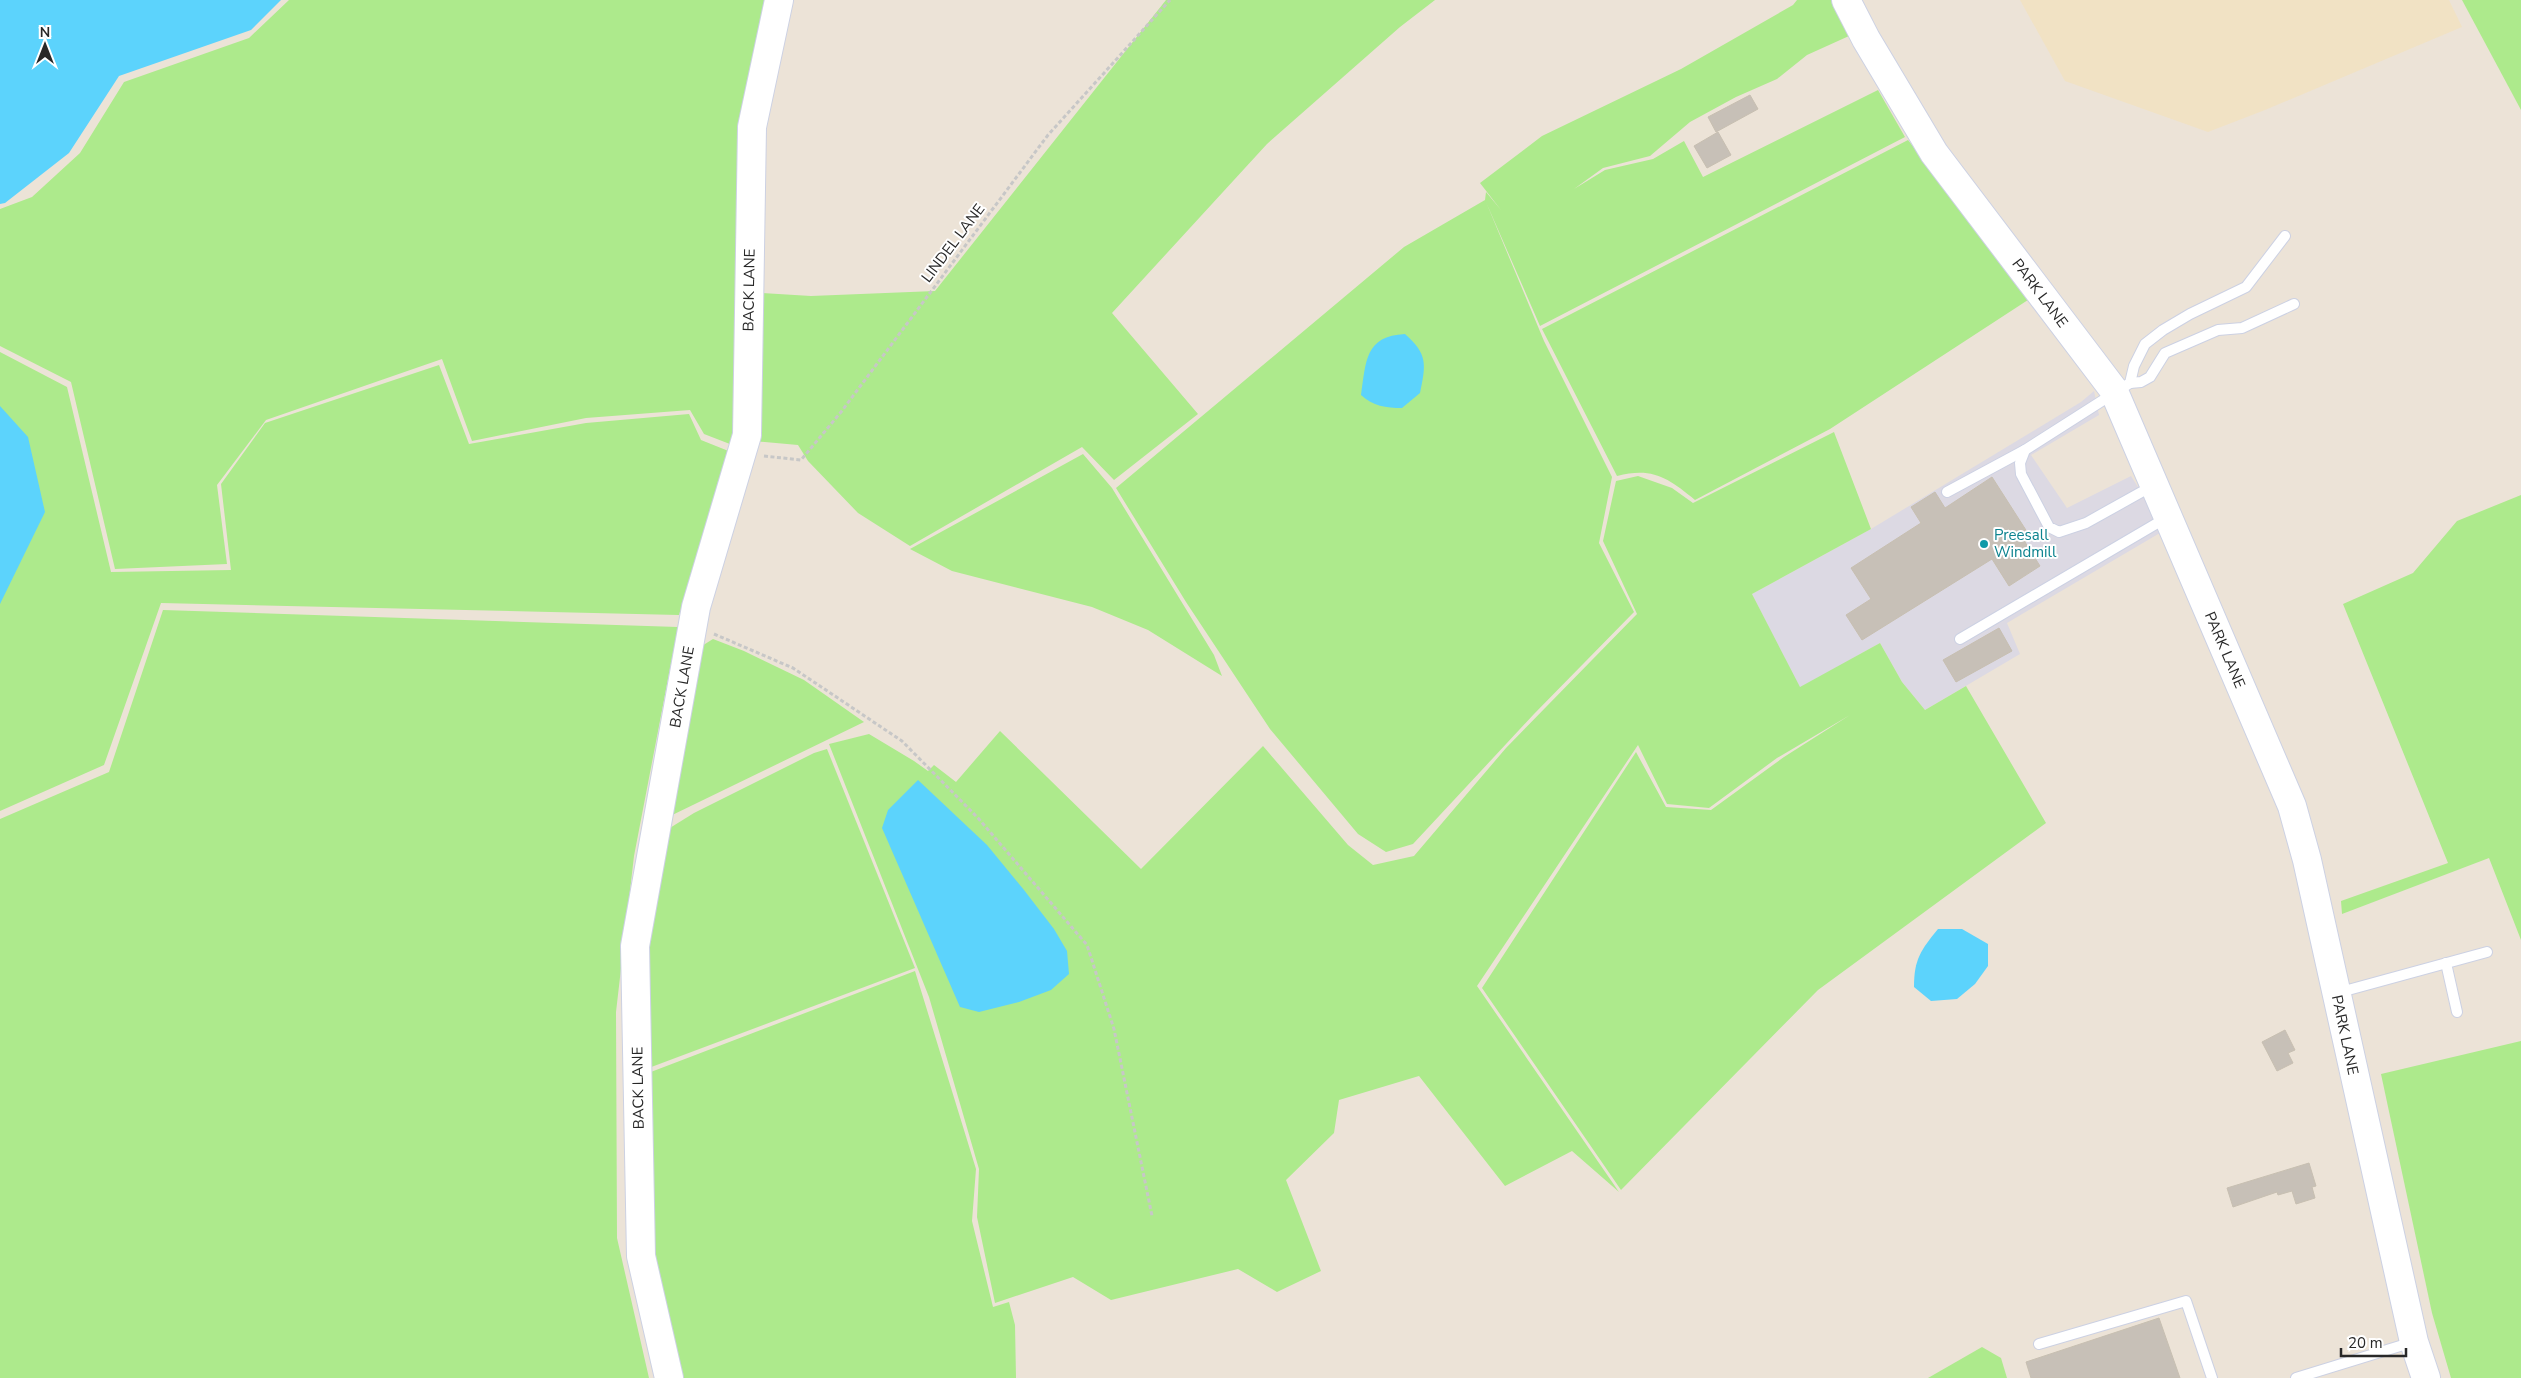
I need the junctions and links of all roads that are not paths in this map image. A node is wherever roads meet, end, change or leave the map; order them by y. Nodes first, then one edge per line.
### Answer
1 (780, 0) edge
2 (1846, 0) edge
3 (2285, 236) dead end
4 (2294, 304) dead end
5 (2122, 388) junction
6 (2025, 450) junction
7 (2154, 485) junction
8 (1947, 492) dead end
9 (2168, 517) junction
10 (1960, 639) dead end
11 (2487, 952) dead end
12 (2446, 963) junction
13 (2336, 993) junction
14 (2457, 1012) dead end
15 (2414, 1342) junction
16 (2039, 1344) dead end
17 (668, 1378) edge
18 (2212, 1378) edge
19 (2296, 1378) edge
20 (2426, 1378) edge

1 - 17 main road, BACK LANE
2 - 5 main road, PARK LANE
3 - 5 lane
4 - 5 lane
5 - 6 lane
5 - 7 main road, PARK LANE
6 - 7 lane
6 - 8 lane
7 - 9 main road, PARK LANE
9 - 10 lane
9 - 13 main road, PARK LANE
11 - 12 lane
12 - 13 lane
12 - 14 lane
13 - 15 main road, PARK LANE
15 - 19 lane
15 - 20 main road, PARK LANE
16 - 18 lane

